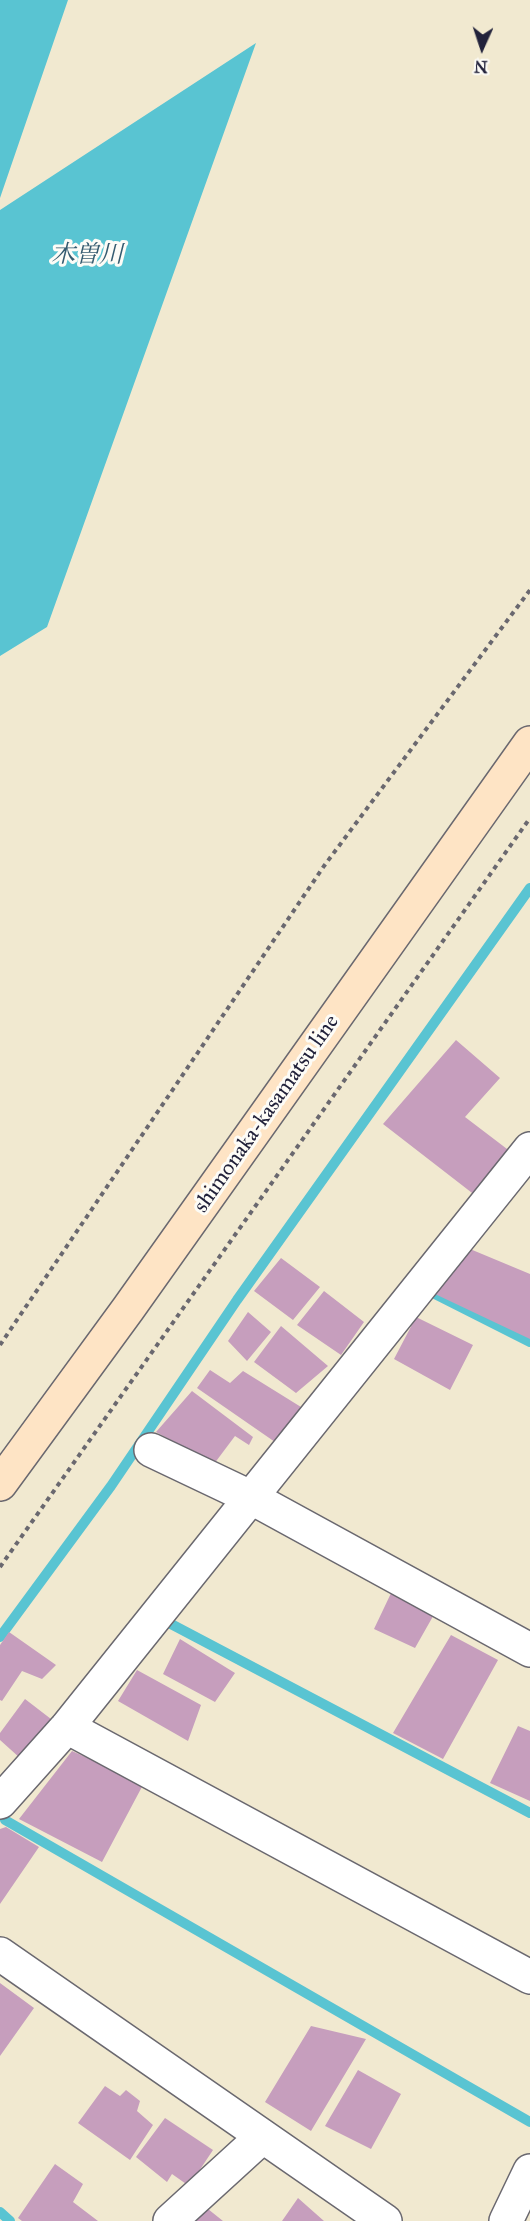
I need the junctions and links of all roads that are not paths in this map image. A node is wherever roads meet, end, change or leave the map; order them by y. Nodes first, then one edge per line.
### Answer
1 (530, 743) edge
2 (530, 1149) edge
3 (152, 1450) dead end
4 (0, 1484) edge
5 (252, 1498) junction
6 (530, 1650) edge
7 (67, 1727) junction
8 (0, 1802) edge
9 (0, 1954) edge
10 (530, 1977) edge
11 (262, 2137) junction
12 (530, 2171) edge
13 (170, 2221) edge
14 (385, 2221) edge
15 (506, 2221) edge

1 - 4 main road, shimonaka-kasamatsu line
2 - 5 street
3 - 5 street
5 - 6 street
5 - 7 street
7 - 8 street
7 - 10 street
9 - 11 street
11 - 13 street
11 - 14 street
12 - 15 street

